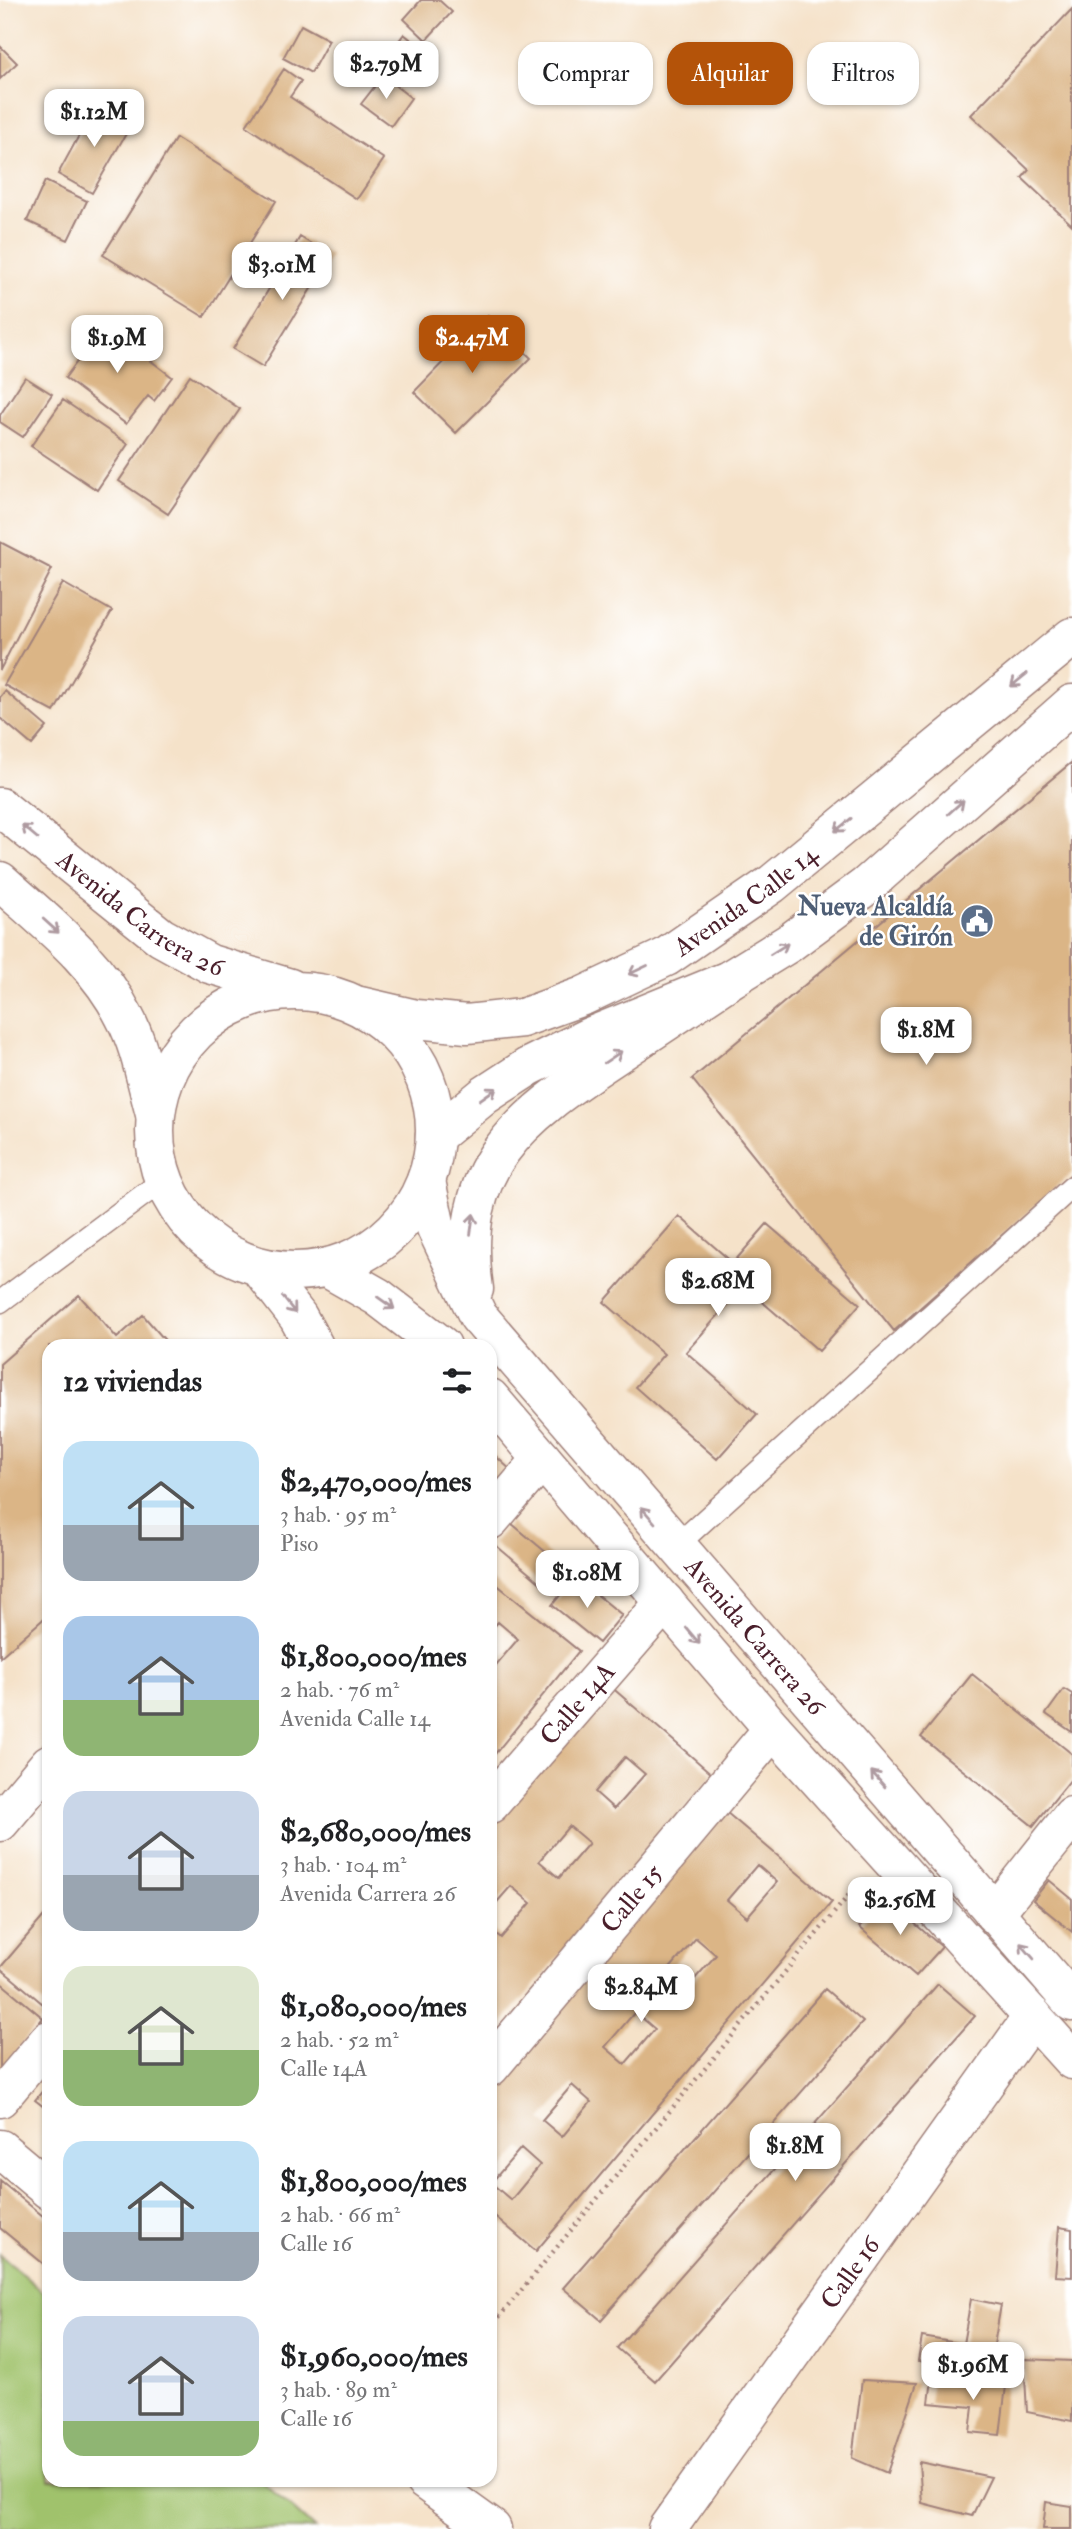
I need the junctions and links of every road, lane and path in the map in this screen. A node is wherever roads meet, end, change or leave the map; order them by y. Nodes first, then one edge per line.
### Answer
1 (1072, 637) edge
2 (1072, 704) edge
3 (0, 807) edge
4 (0, 881) edge
5 (729, 980) junction
6 (296, 990) junction
7 (360, 1006) junction
8 (155, 1114) junction
9 (435, 1136) junction
10 (162, 1181) junction
11 (426, 1181) junction
12 (1072, 1187) edge
13 (260, 1268) junction
14 (327, 1268) junction
15 (0, 1302) edge
16 (478, 1316) junction
17 (310, 1339) edge
18 (433, 1339) edge
19 (497, 1406) edge
20 (542, 1459) junction
21 (497, 1512) edge
22 (676, 1546) junction
23 (665, 1602) junction
24 (773, 1730) junction
25 (42, 1772) edge
26 (497, 1796) edge
27 (1072, 1816) edge
28 (0, 1822) edge
29 (884, 1852) junction
30 (994, 1913) junction
31 (1072, 2002) edge
32 (1034, 2016) junction
33 (42, 2048) edge
34 (497, 2059) edge
35 (1072, 2060) edge
36 (0, 2098) edge
37 (0, 2149) edge
38 (42, 2184) edge
39 (497, 2320) edge
40 (434, 2487) edge
41 (492, 2529) edge
42 (667, 2529) edge

1 -> 7 main road, Avenida Calle 14
5 -> 2 main road, Avenida Calle 14
6 -> 3 main road, Avenida Carrera 26
4 -> 8 main road
9 -> 5 main road, Avenida Calle 14
16 -> 5 main road
6 - 7 main road
6 - 8 main road
7 - 9 main road
8 - 10 main road
9 - 11 main road
10 - 13 main road
10 - 15 lane
11 - 14 main road
11 - 16 main road, Avenida Carrera 26
12 - 22 lane
13 - 14 main road
13 -> 17 main road
14 -> 18 main road
22 -> 16 main road, Avenida Carrera 26
19 - 20 main road, Avenida Carrera 26
20 - 21 main road
20 - 23 main road, Avenida Carrera 26
30 -> 22 main road, Avenida Carrera 26
23 -> 24 main road, Avenida Carrera 26
23 - 26 main road, Calle 14A
24 - 29 main road, Avenida Carrera 26
24 - 34 main road, Calle 15
25 - 28 main road
27 - 30 main road
29 - 32 main road, Avenida Carrera 26
29 - 39 path
31 -> 30 main road, Avenida Carrera 26
32 - 35 main road, Avenida Carrera 26
32 - 42 main road, Calle 16
33 - 36 main road
37 - 38 main road
40 - 41 main road

